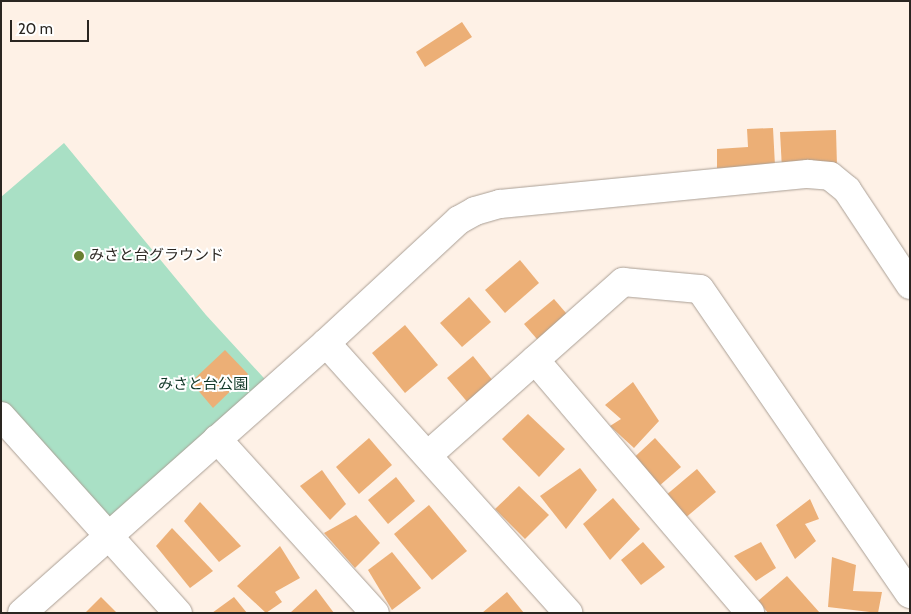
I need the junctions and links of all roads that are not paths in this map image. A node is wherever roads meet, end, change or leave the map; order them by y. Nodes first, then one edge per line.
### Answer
1 (910, 285) edge
2 (326, 343) junction
3 (535, 360) junction
4 (1, 416) edge
5 (216, 440) junction
6 (428, 455) junction
7 (107, 537) junction
8 (910, 594) edge
9 (22, 613) edge
10 (178, 613) edge
11 (375, 613) edge
12 (568, 613) edge
13 (750, 613) edge

1 - 2 street
2 - 5 street
2 - 6 street
3 - 6 street
3 - 8 street
3 - 13 street
4 - 7 street
5 - 7 street
5 - 11 street
6 - 12 street
7 - 9 street
7 - 10 street

